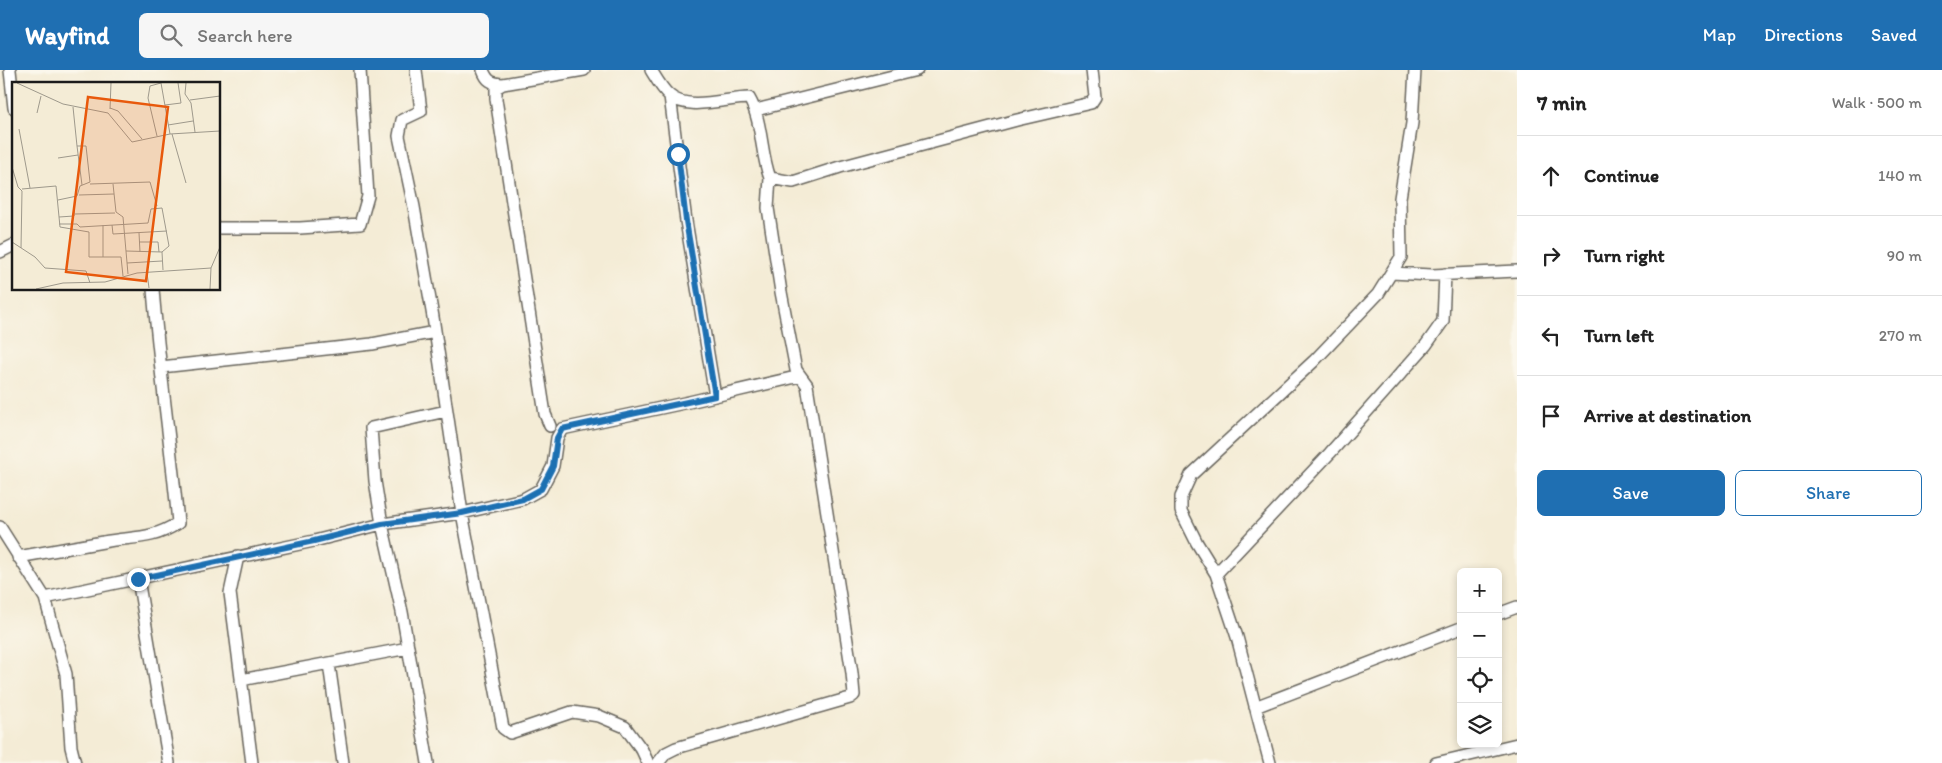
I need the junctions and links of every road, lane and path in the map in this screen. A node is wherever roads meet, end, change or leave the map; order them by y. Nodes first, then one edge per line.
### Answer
1 (10, 70) edge
2 (360, 70) edge
3 (416, 70) edge
4 (483, 70) edge
5 (584, 70) edge
6 (651, 70) edge
7 (917, 70) edge
8 (1092, 70) edge
9 (1415, 70) edge
10 (503, 84) junction
11 (12, 89) edge
12 (670, 96) junction
13 (756, 110) junction
14 (770, 178) junction
15 (220, 228) edge
16 (12, 246) edge
17 (0, 252) edge
18 (1517, 271) edge
19 (1391, 273) junction
20 (1445, 274) junction
21 (153, 290) edge
22 (435, 332) junction
23 (161, 367) junction
24 (800, 376) junction
25 (715, 396) junction
26 (446, 411) junction
27 (550, 426) dead end
28 (462, 513) junction
29 (382, 524) junction
30 (0, 527) edge
31 (238, 556) junction
32 (18, 557) junction
33 (1216, 574) junction
34 (138, 579) junction
35 (45, 598) junction
36 (1517, 607) edge
37 (1501, 613) edge
38 (1457, 630) edge
39 (408, 648) junction
40 (329, 664) junction
41 (242, 680) junction
42 (1255, 707) junction
43 (1517, 744) edge
44 (75, 763) edge
45 (169, 763) edge
46 (252, 763) edge
47 (342, 763) edge
48 (428, 763) edge
49 (648, 763) edge
50 (658, 763) edge
51 (1270, 763) edge
52 (1436, 763) edge

1 - 11 street
2 - 15 street
3 - 22 street
4 - 10 street
5 - 10 street
6 - 12 street
7 - 13 street
8 - 14 street
9 - 19 street
10 - 27 street
12 - 13 street
12 - 25 street
13 - 14 street
14 - 24 street
16 - 17 street
18 - 20 street
19 - 20 street
19 - 33 street
20 - 33 street
21 - 23 street
22 - 23 street
22 - 26 street
23 - 32 street
24 - 25 street
24 - 50 street
25 - 28 street
26 - 28 street
26 - 29 street
28 - 29 street
28 - 49 street
29 - 31 street
29 - 39 street
30 - 32 street
31 - 34 street
31 - 41 street
32 - 35 street
33 - 42 street
34 - 35 street
34 - 45 street
35 - 44 street
36 - 37 street
38 - 42 street
39 - 40 street
39 - 48 street
40 - 41 street
40 - 47 street
41 - 46 street
42 - 51 street
43 - 52 street

